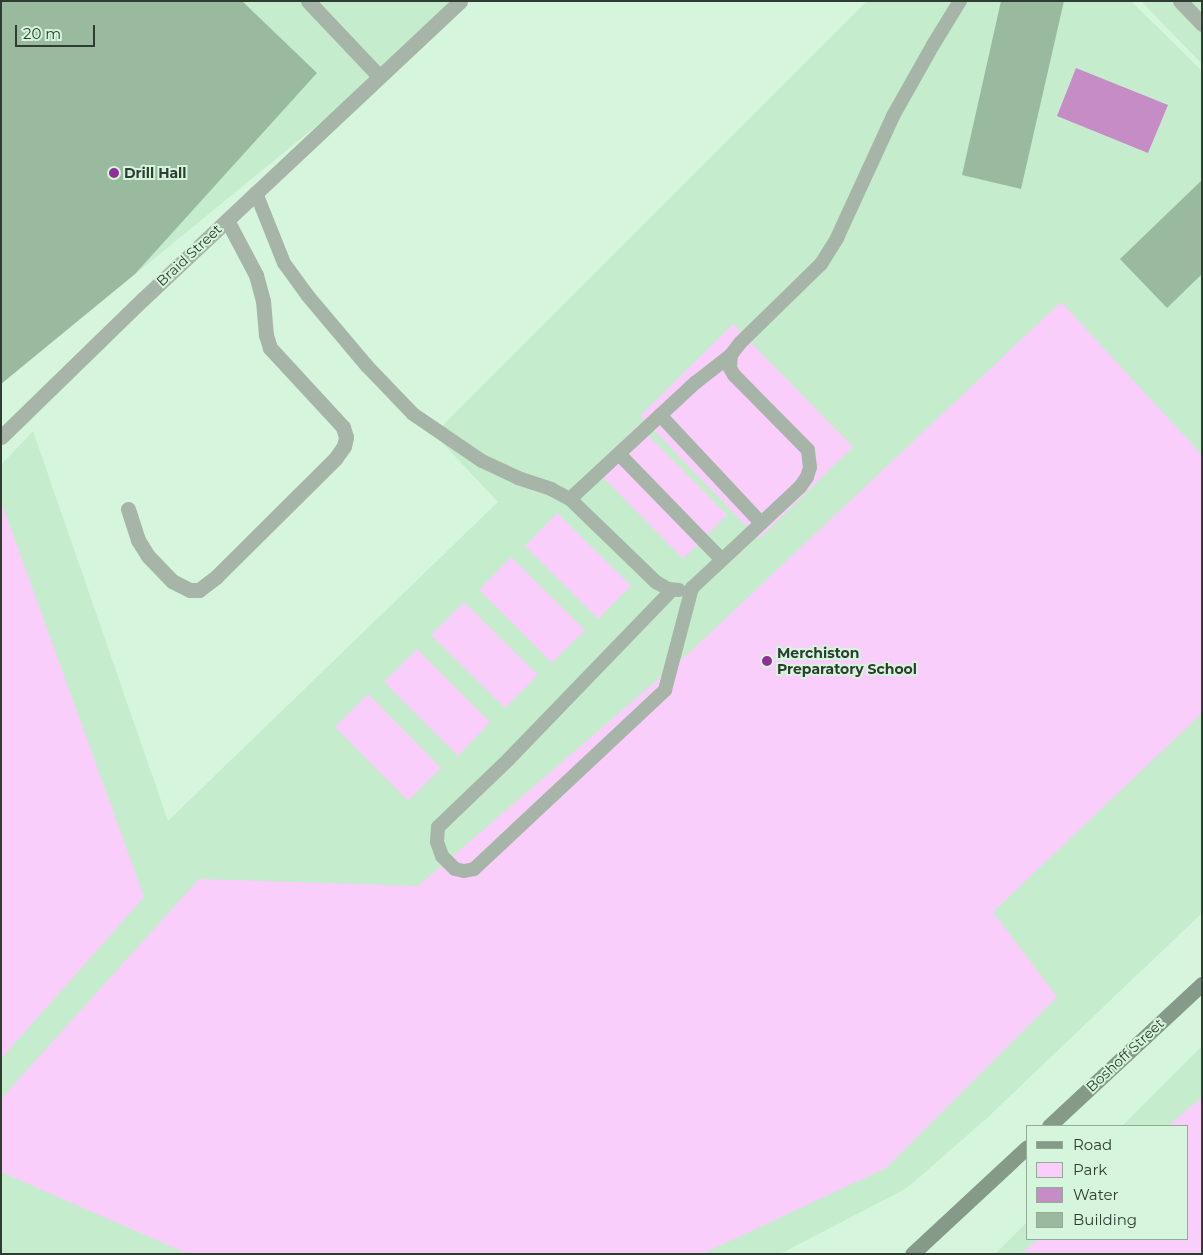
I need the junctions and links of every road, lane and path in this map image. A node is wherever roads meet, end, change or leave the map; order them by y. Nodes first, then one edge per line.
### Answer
1 (308, 1) edge
2 (460, 1) edge
3 (960, 1) edge
4 (1180, 1) edge
5 (1202, 24) edge
6 (379, 76) junction
7 (256, 192) junction
8 (227, 220) junction
9 (731, 355) junction
10 (660, 415) junction
11 (1, 437) edge
12 (619, 454) junction
13 (570, 499) junction
14 (128, 509) dead end
15 (760, 523) junction
16 (721, 559) junction
17 (692, 588) junction
18 (672, 590) junction
19 (1202, 984) edge
20 (1050, 1125) edge
21 (1026, 1148) edge
22 (912, 1254) edge

1 - 6 street
2 - 6 street, Braid Street
3 - 9 lane
4 - 5 street
6 - 7 street, Braid Street
7 - 8 street, Braid Street
7 - 13 lane
8 - 11 street, Braid Street
8 - 14 street
9 - 10 lane
9 - 15 lane
10 - 12 lane
10 - 15 lane
12 - 13 lane
12 - 16 lane
13 - 18 lane
15 - 16 lane
16 - 17 lane
17 - 18 lane
17 - 18 lane
19 - 20 main road, Boshoff Street
21 - 22 main road

